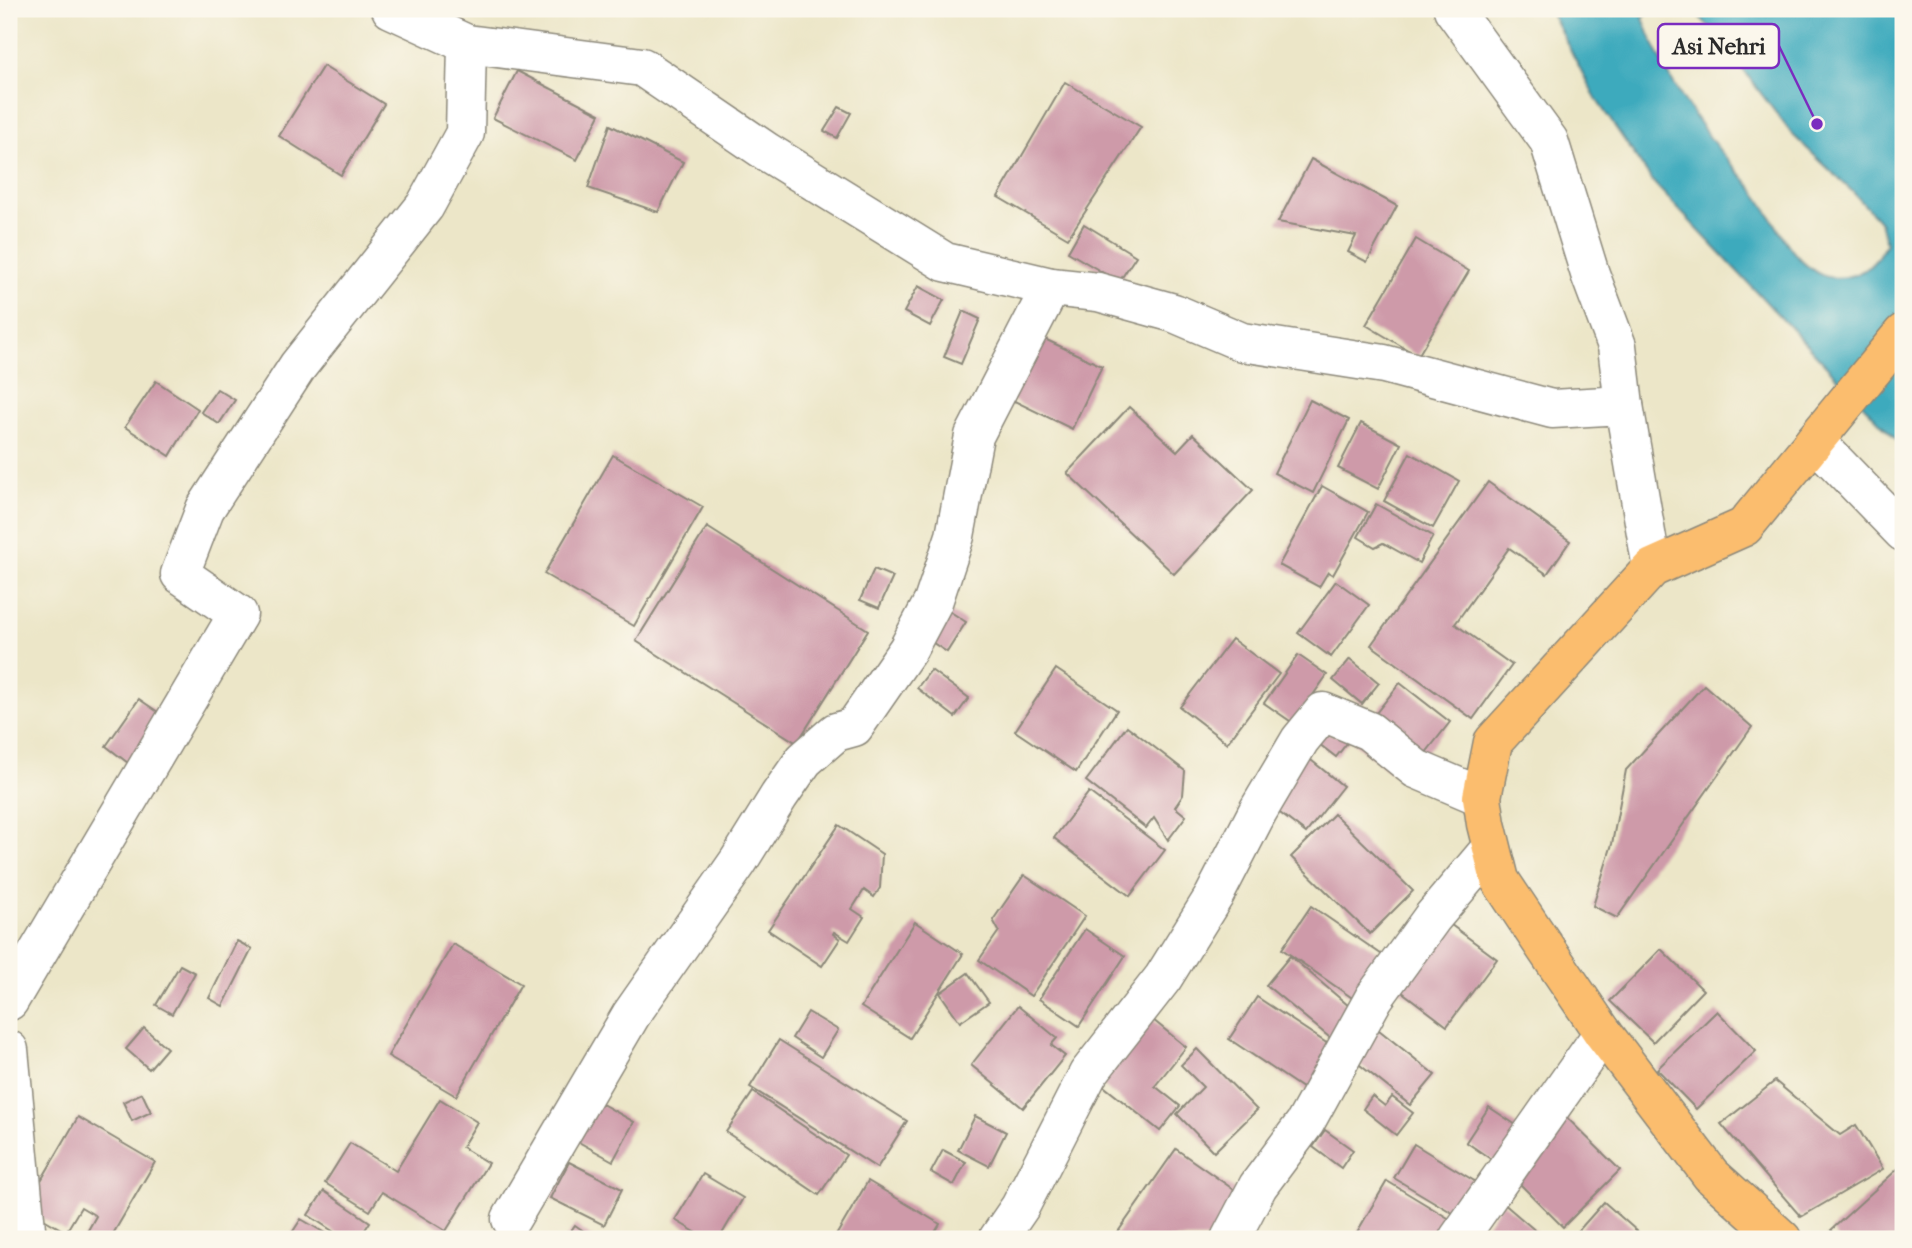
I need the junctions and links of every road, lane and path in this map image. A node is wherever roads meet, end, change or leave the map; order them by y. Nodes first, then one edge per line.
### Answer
1 (391, 9) edge
2 (1453, 9) edge
3 (467, 44) junction
4 (1051, 287) junction
5 (1903, 332) edge
6 (1624, 405) junction
7 (1815, 441) junction
8 (1903, 532) edge
9 (1652, 568) junction
10 (1482, 797) junction
11 (1491, 848) junction
12 (9, 1001) edge
13 (1603, 1033) junction
14 (9, 1050) edge
15 (511, 1219) dead end
16 (27, 1239) edge
17 (998, 1239) edge
18 (1230, 1239) edge
19 (1458, 1239) edge
20 (1782, 1239) edge

1 - 3 street
2 - 6 street
3 - 4 street
3 - 12 street
4 - 6 street
4 - 15 street
5 - 7 main road
6 - 9 street
7 - 8 street
7 - 9 main road
9 - 10 main road
10 - 11 main road
10 - 17 street
11 - 13 main road
11 - 18 street
13 - 19 street
13 - 20 main road
14 - 16 street

